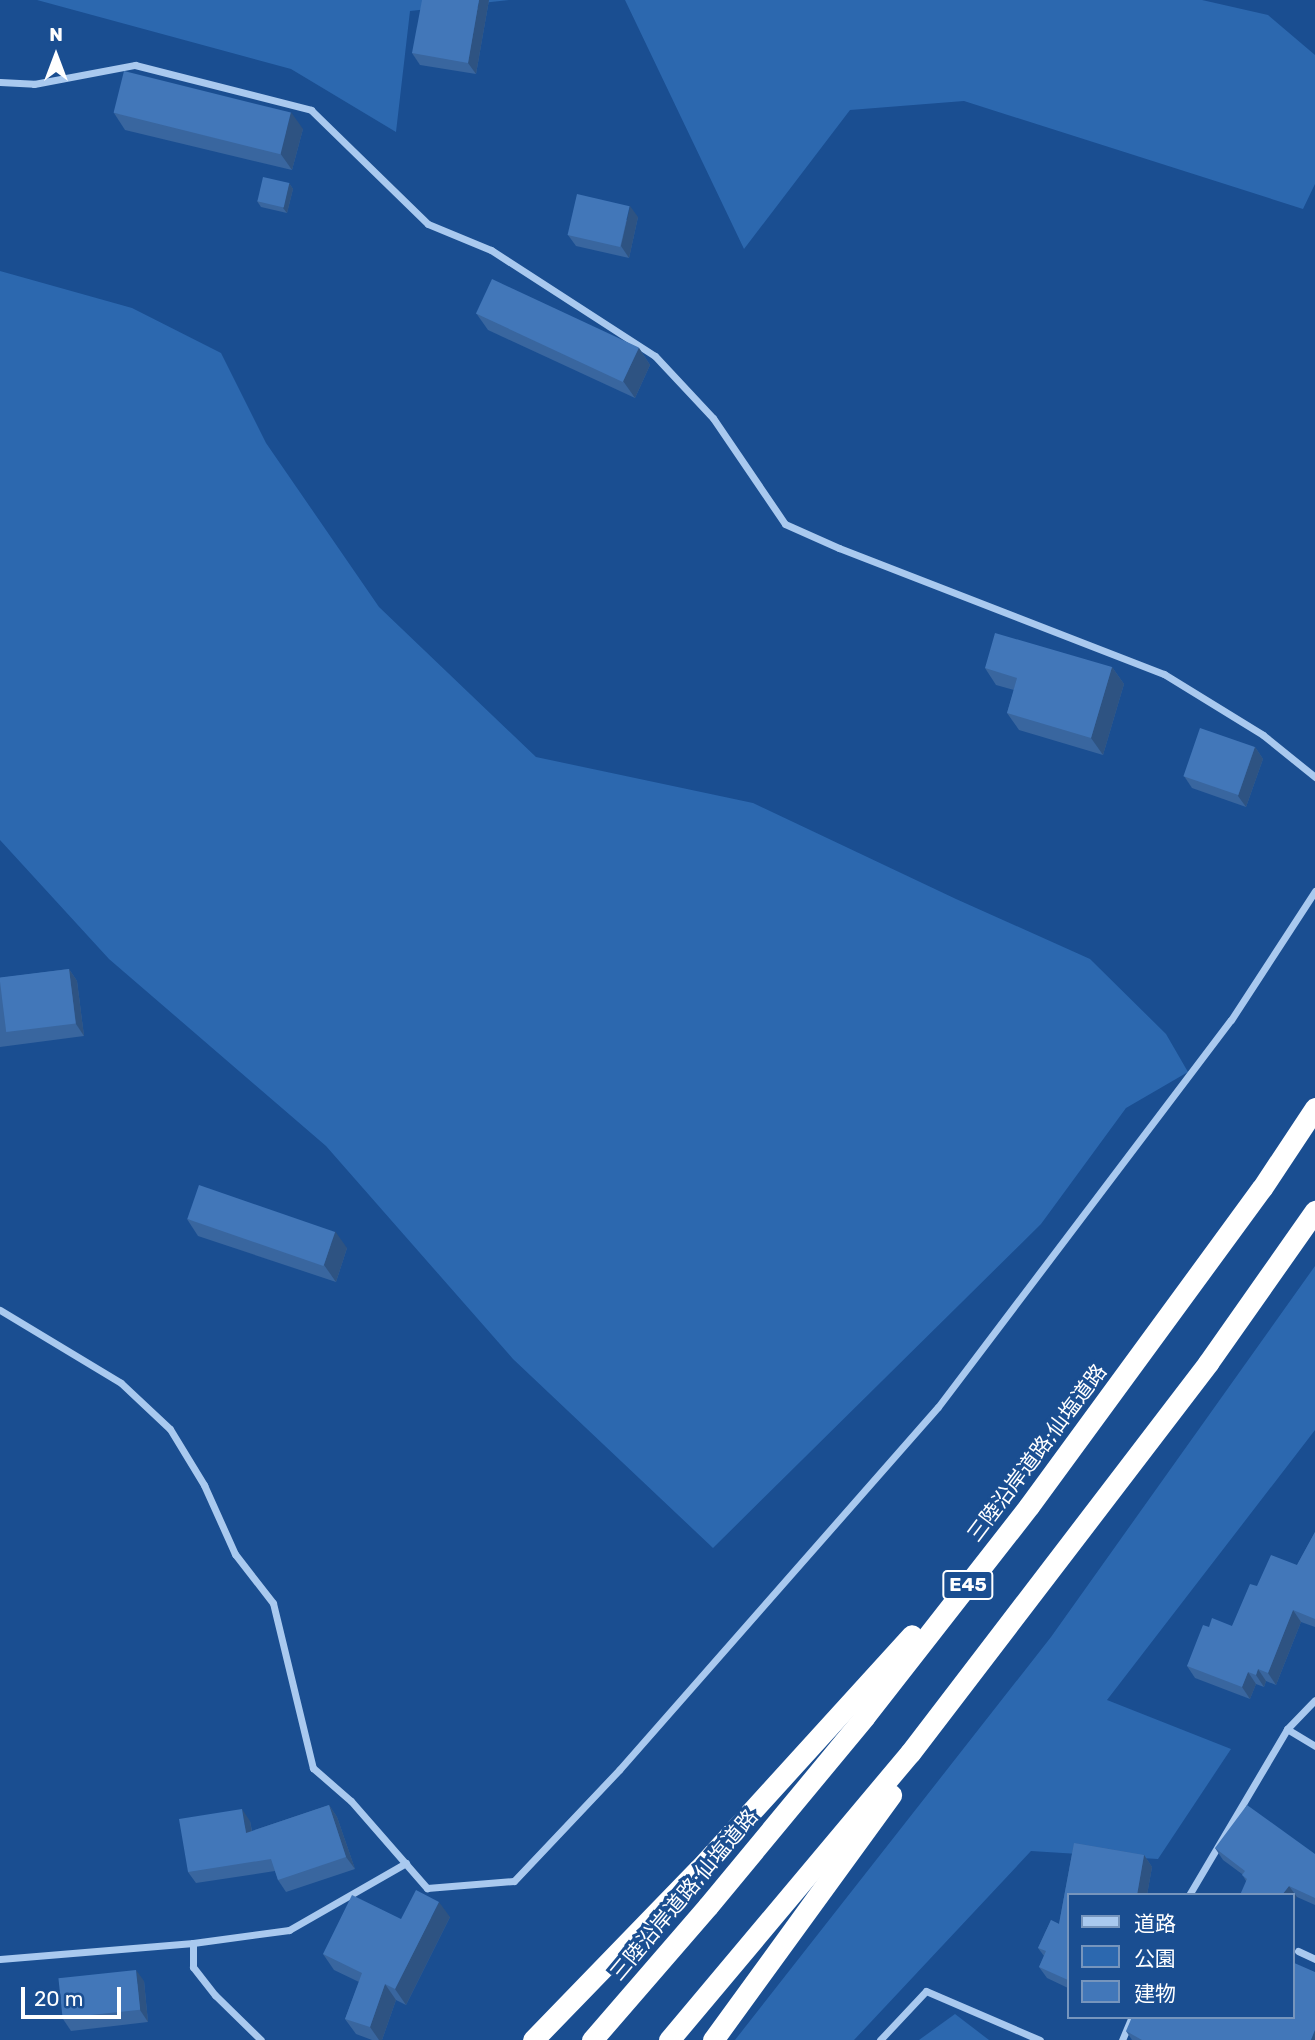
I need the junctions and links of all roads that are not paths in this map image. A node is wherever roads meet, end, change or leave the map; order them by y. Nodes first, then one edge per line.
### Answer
1 (0, 82) edge
2 (1315, 777) edge
3 (1315, 891) edge
4 (1315, 1108) edge
5 (1315, 1210) edge
6 (0, 1310) edge
7 (1029, 1507) junction
8 (1087, 1520) junction
9 (1315, 1700) edge
10 (1287, 1729) junction
11 (1315, 1746) edge
12 (405, 1863) junction
13 (1190, 1893) edge
14 (193, 1944) junction
15 (1298, 1951) dead end
16 (0, 1959) edge
17 (1315, 1959) edge
18 (1131, 2019) edge
19 (261, 2040) edge
20 (533, 2040) edge
21 (592, 2040) edge
22 (669, 2040) edge
23 (713, 2040) edge
24 (880, 2040) edge
25 (1040, 2040) edge
26 (1122, 2040) edge

1 - 2 street
3 - 12 street
4 - 7 highway, 三陸沿岸道路;仙塩道路 / E45
5 - 8 highway, E45
6 - 12 street
7 - 20 highway
7 - 21 highway, 三陸沿岸道路;仙塩道路 / E45
8 - 22 highway, E45
8 - 23 highway
9 - 10 street
10 - 11 street
10 - 13 street
12 - 14 street
14 - 16 street
14 - 19 street
15 - 17 street
18 - 26 street
24 - 25 street

